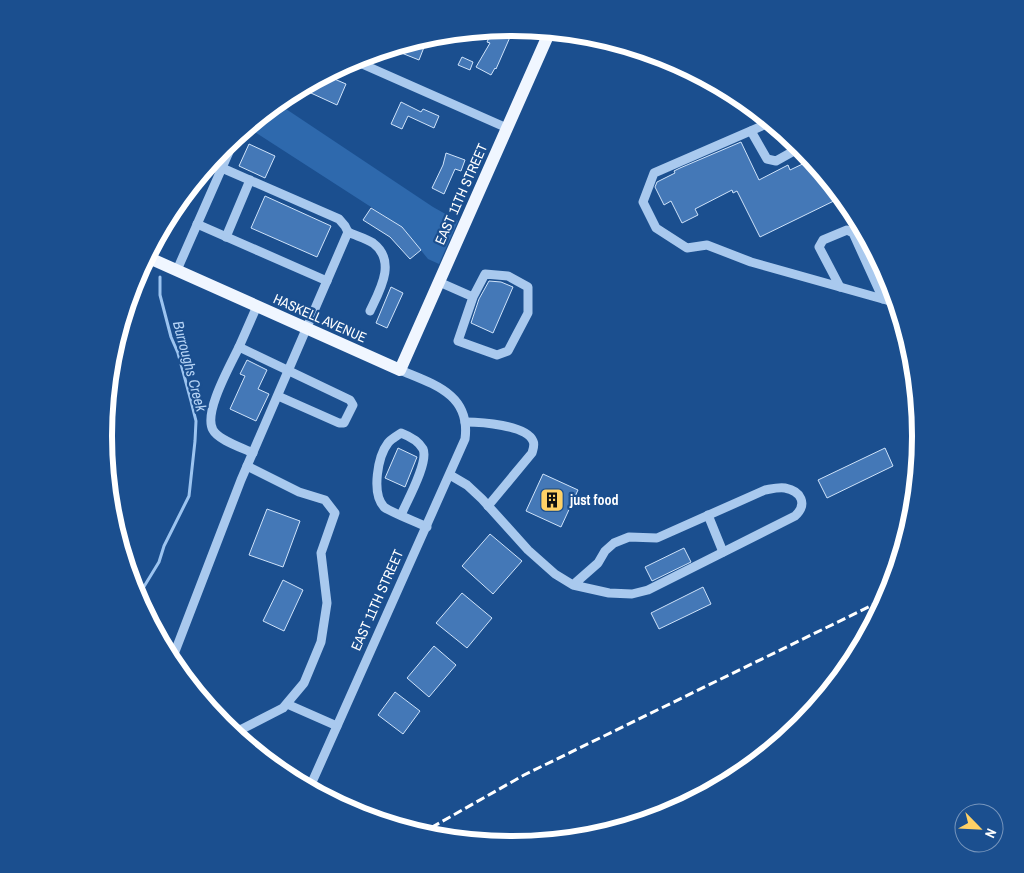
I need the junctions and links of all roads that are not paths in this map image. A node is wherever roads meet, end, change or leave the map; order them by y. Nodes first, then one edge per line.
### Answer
1 (547, 38) edge
2 (364, 65) edge
3 (763, 125) edge
4 (508, 128) junction
5 (751, 131) junction
6 (793, 151) edge
7 (228, 154) edge
8 (222, 168) junction
9 (250, 180) junction
10 (197, 224) junction
11 (348, 232) junction
12 (226, 237) junction
13 (153, 260) edge
14 (177, 270) junction
15 (327, 281) junction
16 (439, 282) junction
17 (840, 287) junction
18 (473, 297) junction
19 (883, 299) junction
20 (888, 301) edge
21 (256, 306) junction
22 (370, 311) dead end
23 (307, 328) junction
24 (238, 348) junction
25 (288, 370) junction
26 (400, 370) junction
27 (278, 396) junction
28 (466, 422) junction
29 (253, 453) junction
30 (247, 466) junction
31 (450, 476) junction
32 (488, 506) junction
33 (401, 515) junction
34 (708, 515) junction
35 (427, 527) junction
36 (723, 552) junction
37 (573, 585) junction
38 (175, 652) edge
39 (287, 704) junction
40 (337, 726) junction
41 (239, 729) edge
42 (312, 783) edge

1 - 4 main road, EAST 11TH STREET
2 - 4 street
3 - 5 street
4 - 16 main road, EAST 11TH STREET
5 - 6 street
5 - 17 street
7 - 8 street
8 - 9 street
8 - 10 street
9 - 11 street
9 - 12 street
10 - 12 street
10 - 14 street
11 - 15 street
11 - 22 street
12 - 15 street
13 - 14 main road, HASKELL AVENUE
14 - 21 main road, HASKELL AVENUE
15 - 23 street
16 - 18 street
16 - 26 main road, EAST 11TH STREET
17 - 19 street
17 - 19 street
18 - 18 street
19 - 20 street
21 - 23 main road, HASKELL AVENUE
21 - 24 street
23 - 25 street
23 - 26 main road, HASKELL AVENUE
24 - 25 street
24 - 29 street
25 - 27 street
25 - 27 street
26 - 28 street, HASKELL AVENUE
27 - 29 street
28 - 31 street, EAST 11TH STREET
28 - 32 street
29 - 30 street
30 - 38 street
30 - 39 street
31 - 32 street
31 - 35 street, EAST 11TH STREET
32 - 37 street
33 - 33 street
33 - 35 street
34 - 36 street
34 - 36 street
34 - 37 street
35 - 40 street, EAST 11TH STREET
36 - 37 street
39 - 40 street
39 - 41 street
40 - 42 street, EAST 11TH STREET

